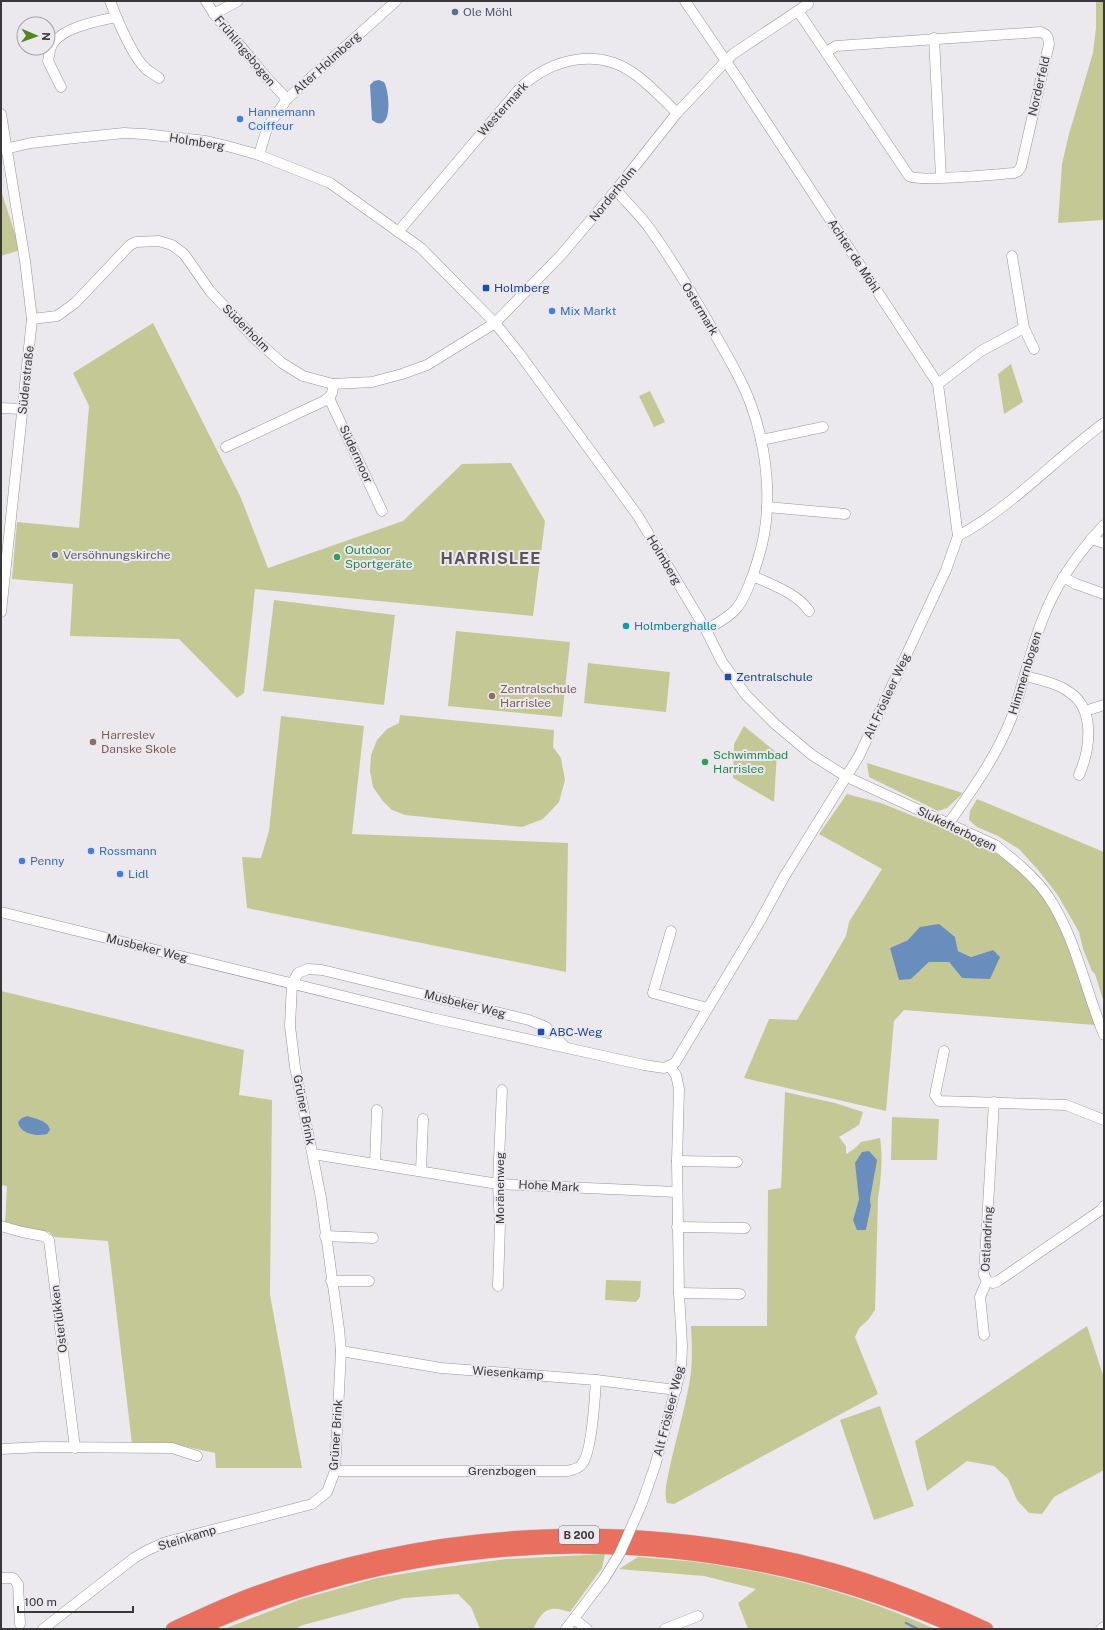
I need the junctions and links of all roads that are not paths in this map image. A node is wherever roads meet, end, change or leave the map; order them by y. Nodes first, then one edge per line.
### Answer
1 (110, 1) edge
2 (206, 1) edge
3 (238, 1) edge
4 (396, 1) edge
5 (685, 1) edge
6 (808, 4) dead end
7 (798, 11) junction
8 (214, 14) junction
9 (116, 17) junction
10 (934, 38) junction
11 (826, 52) junction
12 (726, 61) junction
13 (159, 78) dead end
14 (61, 86) dead end
15 (287, 100) junction
16 (677, 113) junction
17 (1, 114) edge
18 (4, 150) edge
19 (259, 155) junction
20 (941, 177) junction
21 (616, 190) junction
22 (398, 232) junction
23 (1012, 256) dead end
24 (32, 319) junction
25 (495, 323) junction
26 (1024, 328) junction
27 (1034, 349) dead end
28 (333, 384) junction
29 (938, 384) junction
30 (329, 398) junction
31 (1, 408) edge
32 (23, 409) junction
33 (1104, 423) edge
34 (823, 427) dead end
35 (761, 440) junction
36 (226, 447) dead end
37 (767, 506) junction
38 (382, 511) dead end
39 (845, 514) dead end
40 (1104, 525) edge
41 (958, 536) junction
42 (1091, 539) junction
43 (1104, 543) edge
44 (753, 576) junction
45 (1063, 577) junction
46 (1104, 594) edge
47 (809, 611) dead end
48 (1, 612) edge
49 (706, 630) junction
50 (1025, 676) junction
51 (1104, 705) edge
52 (1085, 710) junction
53 (1079, 774) dead end
54 (847, 777) junction
55 (949, 824) junction
56 (1, 912) edge
57 (671, 932) dead end
58 (292, 984) junction
59 (707, 1008) junction
60 (1104, 1035) edge
61 (565, 1047) junction
62 (944, 1051) dead end
63 (670, 1067) junction
64 (502, 1090) dead end
65 (994, 1102) junction
66 (377, 1110) dead end
67 (423, 1119) dead end
68 (1104, 1120) edge
69 (313, 1154) junction
70 (677, 1161) junction
71 (737, 1162) dead end
72 (375, 1164) junction
73 (421, 1171) junction
74 (498, 1184) junction
75 (677, 1192) junction
76 (1104, 1206) edge
77 (1, 1226) edge
78 (677, 1227) junction
79 (745, 1228) dead end
80 (326, 1236) junction
81 (373, 1238) dead end
82 (331, 1281) junction
83 (370, 1281) dead end
84 (986, 1281) junction
85 (498, 1286) dead end
86 (679, 1292) junction
87 (740, 1294) dead end
88 (984, 1335) dead end
89 (341, 1351) junction
90 (596, 1380) junction
91 (676, 1390) junction
92 (75, 1448) junction
93 (1, 1449) edge
94 (197, 1456) dead end
95 (335, 1472) junction
96 (327, 1492) joint
97 (1, 1578) edge
98 (698, 1616) dead end
99 (574, 1619) junction
100 (20, 1624) dead end
101 (1104, 1627) edge
102 (43, 1629) edge
103 (173, 1629) edge
104 (199, 1629) edge
105 (566, 1629) edge
106 (586, 1629) edge
107 (665, 1629) edge
108 (960, 1629) edge
109 (986, 1629) edge
110 (1101, 1629) edge

1 - 9 street
2 - 8 street, Frühlingsbogen
3 - 8 street
4 - 15 street, Alter Holmberg
5 - 12 street, Achter de Möhl
6 - 7 street
7 - 11 street, Norderfeld
7 - 12 street
8 - 15 street, Frühlingsbogen
9 - 13 street
9 - 14 street
10 - 11 street, Norderfeld
10 - 20 street
10 - 20 street, Norderfeld
11 - 20 street, Norderfeld
12 - 16 street, Norderholm
12 - 29 street, Achter de Möhl
15 - 19 street, Alter Holmberg
16 - 21 street, Norderholm
16 - 22 street, Westermark
17 - 18 street, Süderstraße
18 - 19 street, Holmberg
18 - 24 street, Süderstraße
19 - 22 street, Holmberg
21 - 25 street, Norderholm
21 - 35 street, Ostermark
22 - 25 street, Holmberg
23 - 26 street
24 - 28 street, Süderholm
24 - 32 street, Süderstraße
25 - 28 street, Süderholm
25 - 49 street, Holmberg
26 - 27 street
26 - 29 street
28 - 30 street
29 - 41 street, Achter de Möhl
30 - 36 street
30 - 38 street, Südermoor
31 - 32 street
32 - 48 street, Süderstraße
33 - 41 street
34 - 35 street
35 - 37 street, Ostermark
37 - 39 street
37 - 44 street, Ostermark
40 - 42 street, Himmernbogen
41 - 54 street, Alt Frösleer Weg
42 - 43 street
42 - 45 street, Himmernbogen
44 - 47 street
44 - 49 street, Ostermark
45 - 46 street
45 - 50 street, Himmernbogen
49 - 54 street, Holmberg
50 - 52 street
50 - 55 street, Himmernbogen
51 - 52 street
52 - 53 street
54 - 55 street, Slukefterbogen
54 - 59 street, Alt Frösleer Weg
55 - 60 street, Slukefterbogen
56 - 58 street, Musbeker Weg
57 - 59 street
58 - 61 street, Musbeker Weg
58 - 61 street, Musbeker Weg
58 - 69 street, Grüner Brink
59 - 63 street, Alt Frösleer Weg
61 - 63 street, Musbeker Weg
62 - 65 street
63 - 70 street, Alt Frösleer Weg
64 - 74 street, Moränenweg
65 - 68 street
65 - 84 street, Ostlandring
66 - 72 street
67 - 73 street
69 - 72 street, Hohe Mark
69 - 80 street, Grüner Brink
70 - 71 street
70 - 75 street, Alt Frösleer Weg
72 - 73 street, Hohe Mark
73 - 74 street, Hohe Mark
74 - 75 street, Hohe Mark
74 - 85 street, Moränenweg
75 - 78 street, Alt Frösleer Weg
76 - 84 street, Ostlandring
77 - 92 street, Osterlükken
78 - 79 street
78 - 86 street, Alt Frösleer Weg
80 - 81 street
80 - 82 street, Grüner Brink
82 - 83 street
82 - 89 street, Grüner Brink
84 - 88 street
86 - 87 street
86 - 91 street, Alt Frösleer Weg
89 - 90 street, Wiesenkamp
89 - 95 street, Grüner Brink
90 - 91 street, Wiesenkamp
90 - 95 street, Grenzbogen
91 - 99 street, Alt Frösleer Weg, bridge
92 - 93 street
92 - 94 street
95 - 96 street, Grüner Brink
96 - 102 street, Steinkamp
97 - 100 street
98 - 107 street
99 - 105 street, Alt Frösleer Weg
99 - 106 street
101 - 110 street
103 - 109 highway, B 200
104 - 108 highway, B 200

